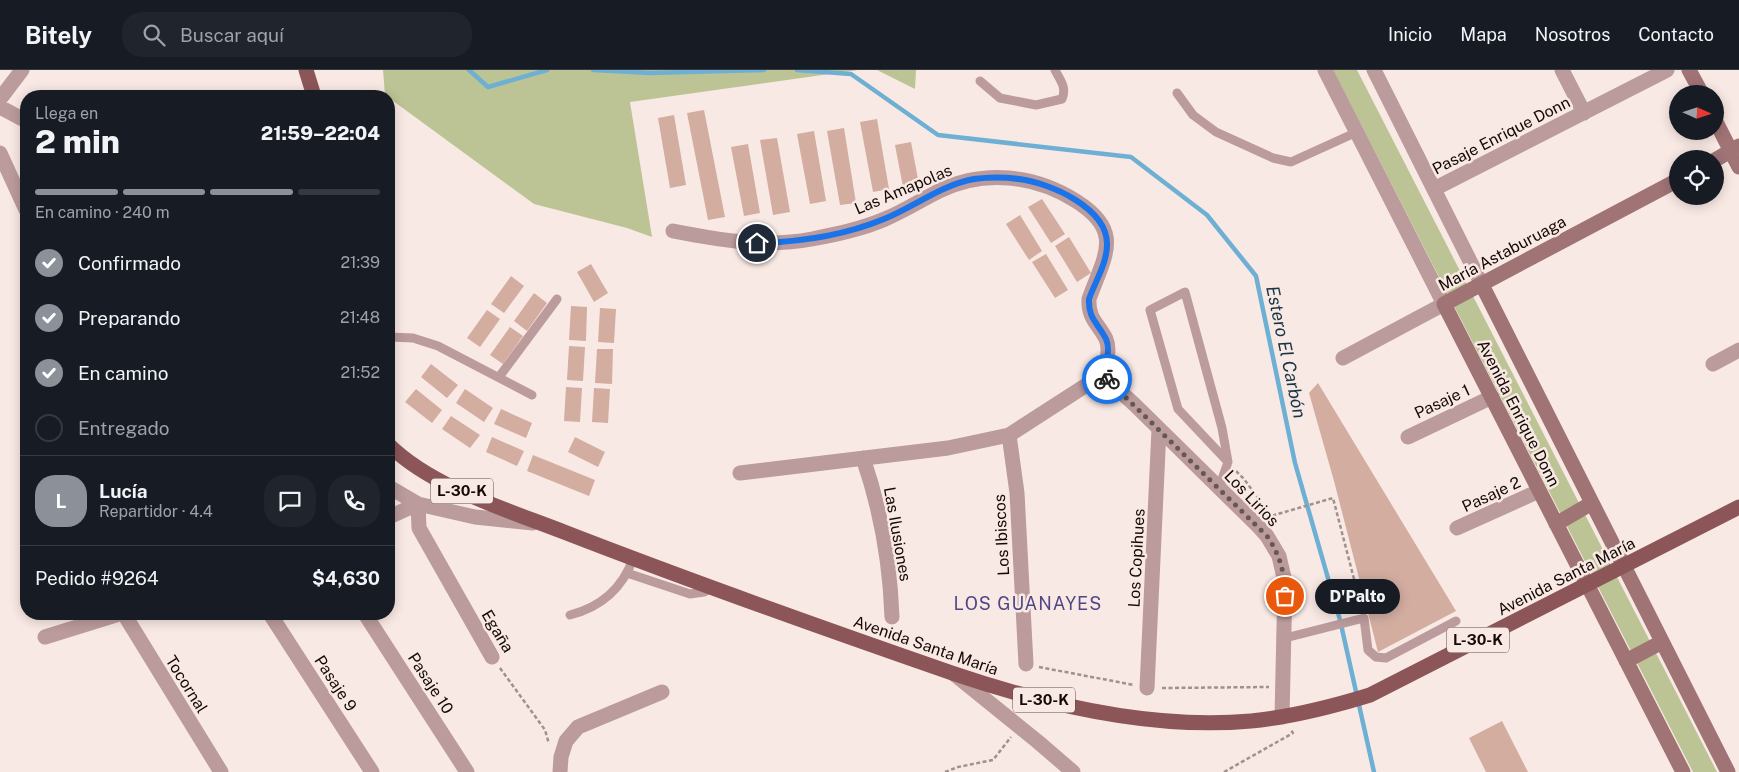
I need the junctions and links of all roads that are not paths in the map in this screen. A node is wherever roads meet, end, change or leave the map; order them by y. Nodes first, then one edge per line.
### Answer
1 (22, 70) edge
2 (306, 70) edge
3 (1055, 70) edge
4 (1325, 70) edge
5 (1374, 70) edge
6 (1562, 70) edge
7 (1667, 70) edge
8 (1689, 70) edge
9 (980, 81) dead end
10 (1697, 85) edge
11 (312, 90) edge
12 (1177, 93) dead end
13 (0, 99) edge
14 (0, 107) edge
15 (1584, 112) junction
16 (20, 118) edge
17 (1357, 132) junction
18 (1724, 133) edge
19 (1735, 149) edge
20 (0, 153) edge
21 (1724, 155) edge
22 (1739, 167) edge
23 (1669, 185) edge
24 (1434, 189) junction
25 (20, 197) edge
26 (673, 231) dead end
27 (1482, 285) junction
28 (557, 299) dead end
29 (1444, 304) junction
30 (395, 337) edge
31 (1739, 350) edge
32 (1343, 358) dead end
33 (1713, 364) dead end
34 (1102, 375) junction
35 (499, 377) junction
36 (532, 395) dead end
37 (1492, 397) junction
38 (1159, 429) junction
39 (1009, 435) junction
40 (1408, 436) dead end
41 (395, 450) edge
42 (863, 458) junction
43 (1228, 462) junction
44 (740, 473) dead end
45 (1219, 488) junction
46 (1539, 490) junction
47 (395, 491) edge
48 (1592, 503) junction
49 (418, 504) junction
50 (1739, 507) edge
51 (395, 514) edge
52 (543, 524) junction
53 (1556, 524) junction
54 (1457, 528) dead end
55 (630, 566) junction
56 (1624, 566) junction
57 (1587, 584) junction
58 (570, 615) dead end
59 (892, 617) dead end
60 (100, 620) edge
61 (128, 620) edge
62 (274, 620) edge
63 (369, 620) edge
64 (1456, 621) dead end
65 (45, 638) dead end
66 (1285, 638) junction
67 (1662, 642) junction
68 (492, 658) road end
69 (1626, 661) junction
70 (1026, 664) dead end
71 (952, 673) junction
72 (1147, 688) dead end
73 (662, 692) dead end
74 (1282, 717) junction
75 (221, 772) edge
76 (372, 772) edge
77 (467, 772) edge
78 (560, 772) edge
79 (1073, 772) edge
80 (1683, 772) edge
81 (1728, 772) edge

1 - 13 street
2 - 11 main road
3 - 9 lane
4 - 17 street, Avenida Enrique Donn
5 - 24 street, Avenida Enrique Donn
6 - 15 street, Pasaje Enrique Donn
7 - 15 street, Pasaje Enrique Donn
8 - 10 street
12 - 17 lane
14 - 16 street
15 - 24 street, Pasaje Enrique Donn
17 - 29 street, Avenida Enrique Donn
18 - 19 street
19 - 21 street
19 - 22 street
20 - 25 street
23 - 27 street, María Astaburuaga
24 - 27 street, Avenida Enrique Donn
26 - 34 street, Las Amapolas
27 - 29 street, María Astaburuaga
27 - 48 street, Avenida Enrique Donn
28 - 35 lane
29 - 32 street, María Astaburuaga
29 - 37 street, Avenida Enrique Donn
30 - 35 lane
31 - 33 street
34 - 38 street, Los Lirios
34 - 39 street
35 - 36 lane
37 - 40 street, Pasaje 1
37 - 46 street, Avenida Enrique Donn
38 - 45 street, Los Lirios
38 - 72 street, Los Copihues
39 - 42 street
39 - 70 street, Los Ibiscos
41 - 52 main road, Avenida Santa María / L-30-K
42 - 44 street
42 - 59 street, Las Ilusiones
43 - 43 lane
43 - 45 lane
45 - 66 street, Los Lirios
46 - 53 street, Avenida Enrique Donn
46 - 54 street, Pasaje 2
47 - 49 street
48 - 53 street
48 - 56 street, Avenida Enrique Donn
49 - 51 street
49 - 52 street
49 - 68 street, Egaña
50 - 56 main road, Avenida Santa María / L-30-K
52 - 55 main road, Avenida Santa María / L-30-K
53 - 57 street, Avenida Enrique Donn
55 - 58 lane
55 - 71 main road, Avenida Santa María / L-30-K
56 - 57 main road, Avenida Santa María / L-30-K
56 - 67 street, Avenida Enrique Donn
57 - 69 street, Avenida Enrique Donn
57 - 74 main road, Avenida Santa María / L-30-K
60 - 65 street
61 - 75 street, Tocornal
62 - 76 street, Pasaje 9
63 - 77 street, Pasaje 10
64 - 66 lane
66 - 74 street, Los Lirios
67 - 69 street
67 - 81 street, Avenida Enrique Donn
69 - 80 street, Avenida Enrique Donn
71 - 74 main road, Avenida Santa María / L-30-K
71 - 79 street
73 - 78 street

